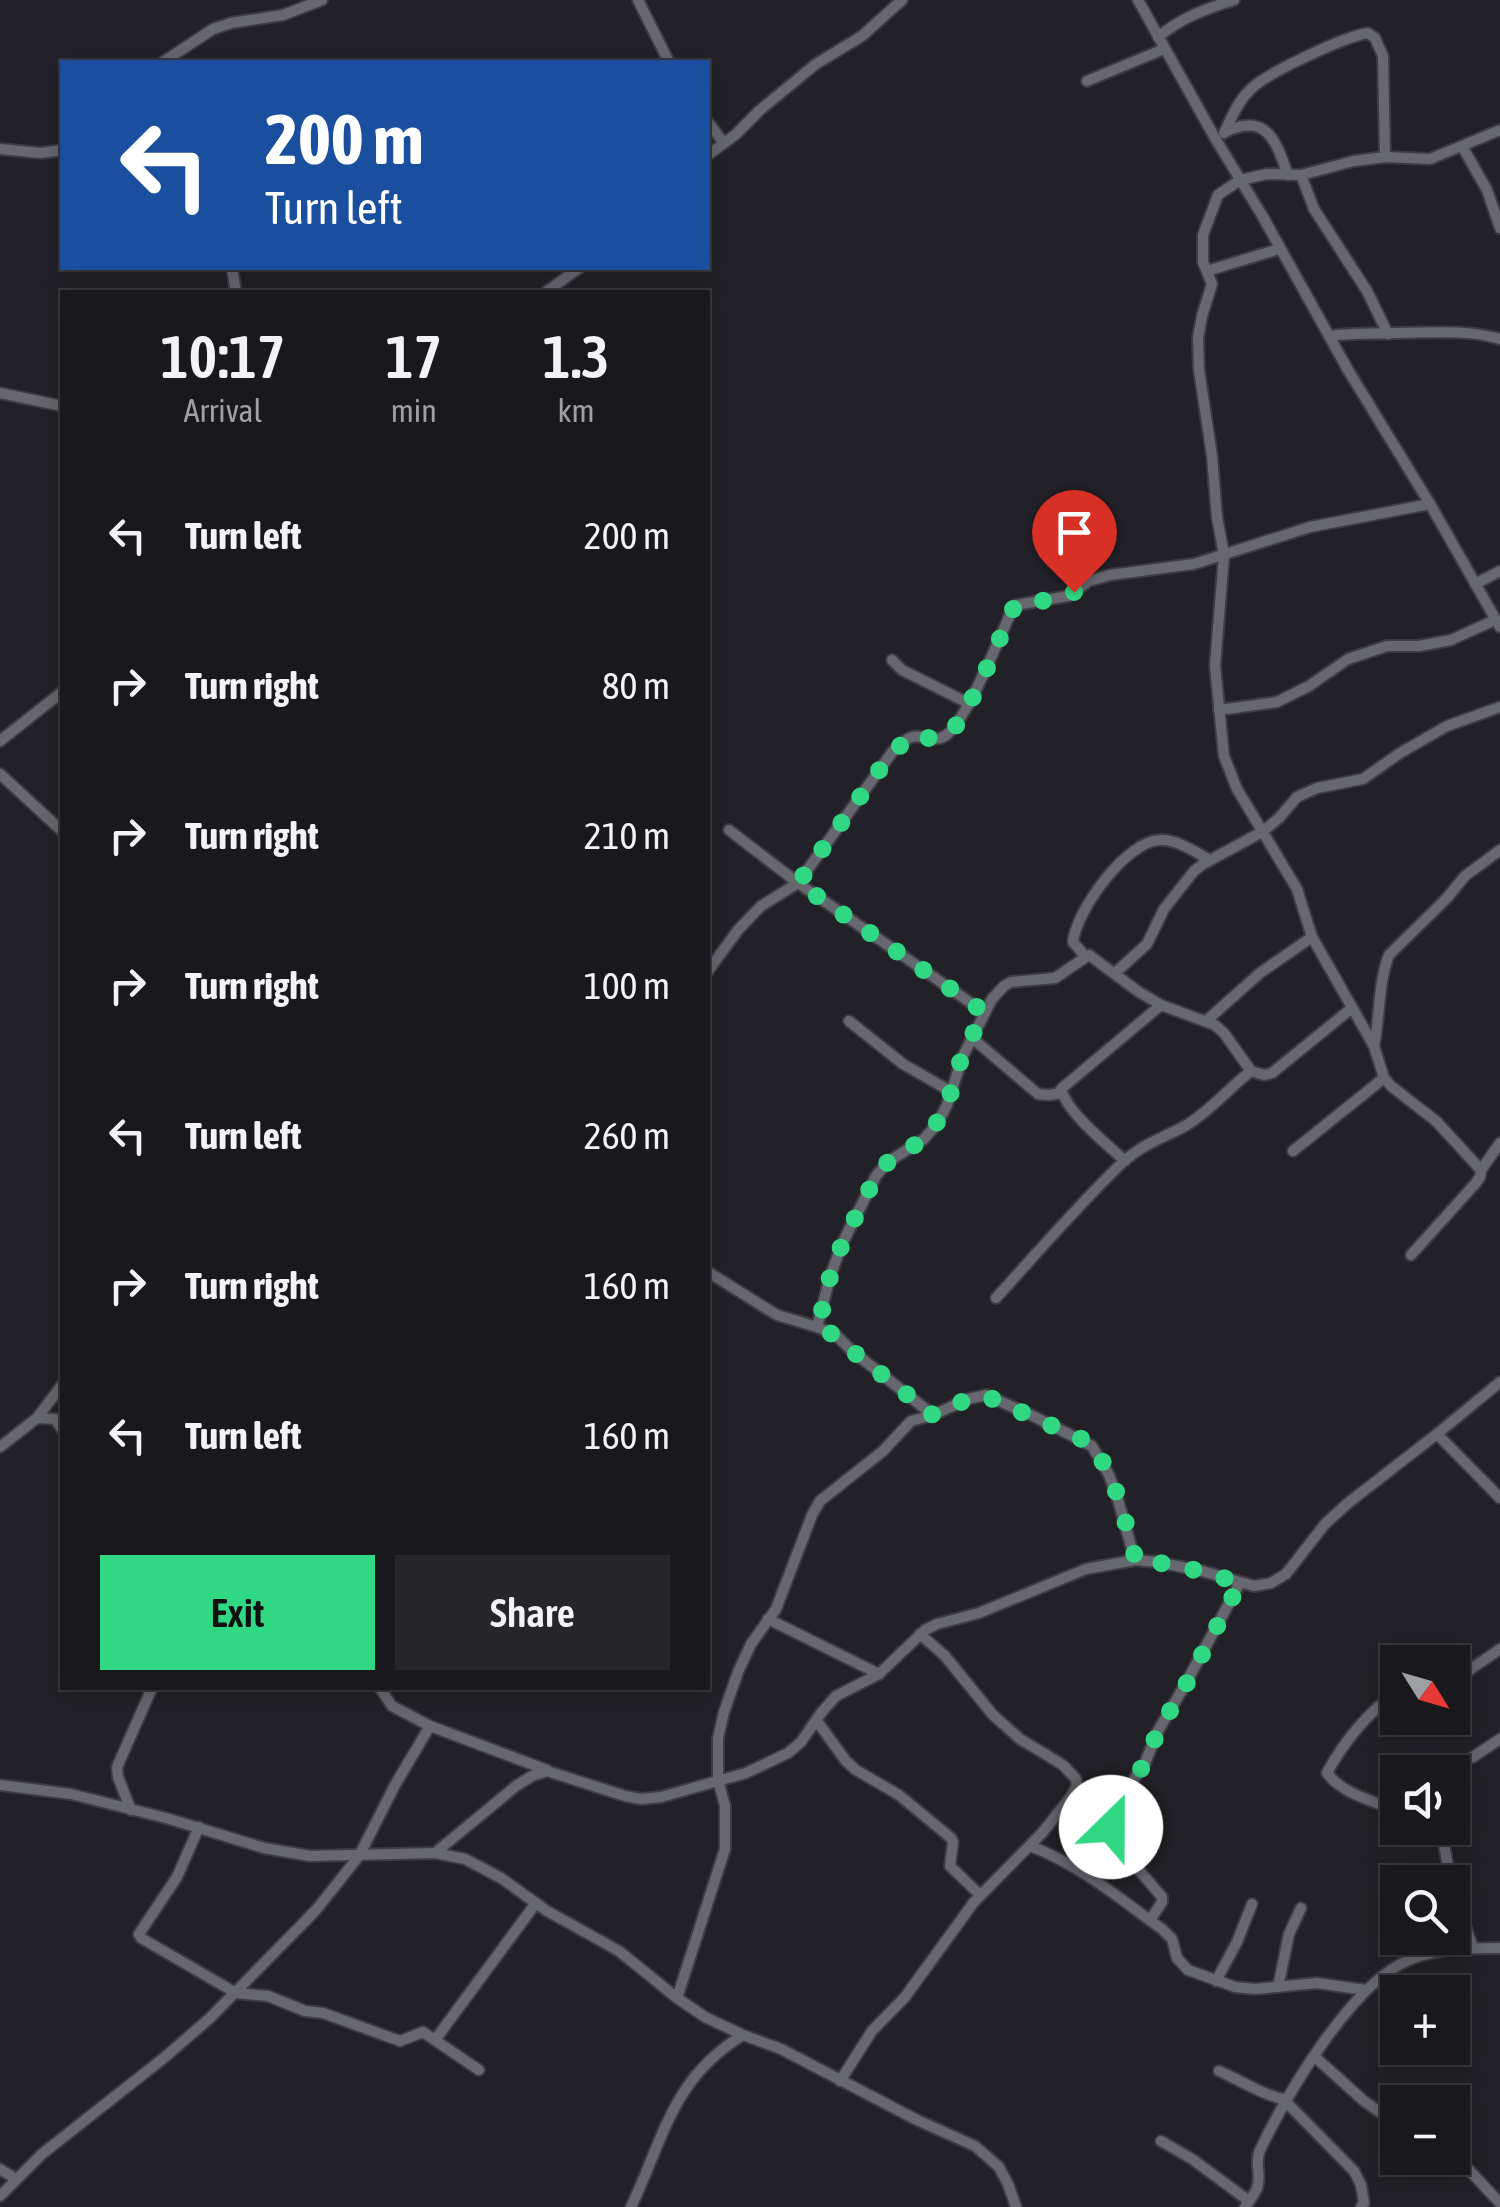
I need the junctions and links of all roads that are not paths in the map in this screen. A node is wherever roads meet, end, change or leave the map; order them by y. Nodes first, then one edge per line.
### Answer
1 (322, 0) edge
2 (638, 0) edge
3 (902, 0) edge
4 (1138, 0) edge
5 (1234, 0) edge
6 (1158, 38) junction
7 (1164, 49) junction
8 (166, 60) edge
9 (668, 60) edge
10 (1087, 81) dead end
11 (710, 125) edge
12 (1500, 130) edge
13 (1220, 135) junction
14 (723, 142) junction
15 (1462, 146) junction
16 (0, 149) edge
17 (60, 150) edge
18 (710, 153) edge
19 (1385, 156) junction
20 (1288, 175) junction
21 (1301, 175) junction
22 (1240, 180) junction
23 (1500, 228) edge
24 (1279, 249) junction
25 (575, 270) edge
26 (1207, 270) junction
27 (549, 290) edge
28 (1388, 334) junction
29 (1329, 336) junction
30 (1500, 339) edge
31 (0, 393) edge
32 (60, 406) edge
33 (1430, 504) junction
34 (1224, 556) junction
35 (1500, 571) edge
36 (1475, 584) junction
37 (1498, 624) edge
38 (892, 660) dead end
39 (60, 694) edge
40 (968, 704) junction
41 (1500, 706) edge
42 (1220, 710) junction
43 (0, 741) edge
44 (0, 774) edge
45 (60, 830) edge
46 (729, 830) dead end
47 (1262, 832) junction
48 (1500, 850) edge
49 (1210, 860) junction
50 (798, 883) junction
51 (1312, 938) junction
52 (1085, 956) junction
53 (710, 969) edge
54 (1115, 974) junction
55 (1161, 1005) junction
56 (1352, 1008) junction
57 (984, 1012) junction
58 (849, 1021) dead end
59 (1206, 1021) junction
60 (972, 1038) junction
61 (1374, 1046) junction
62 (1251, 1071) junction
63 (1384, 1078) junction
64 (950, 1092) junction
65 (1062, 1093) junction
66 (1500, 1143) edge
67 (1293, 1150) dead end
68 (1125, 1161) junction
69 (1481, 1170) junction
70 (1411, 1255) dead end
71 (710, 1273) edge
72 (996, 1298) dead end
73 (818, 1327) junction
74 (1500, 1382) edge
75 (60, 1388) edge
76 (933, 1415) junction
77 (37, 1418) junction
78 (60, 1427) edge
79 (1437, 1434) junction
80 (0, 1447) edge
81 (1500, 1498) edge
82 (1136, 1560) junction
83 (1240, 1583) junction
84 (768, 1619) junction
85 (920, 1634) junction
86 (1500, 1649) edge
87 (1470, 1670) edge
88 (879, 1674) junction
89 (151, 1690) edge
90 (381, 1690) edge
91 (1380, 1706) edge
92 (816, 1720) junction
93 (430, 1726) junction
94 (1500, 1738) edge
95 (1473, 1758) dead end
96 (548, 1771) junction
97 (718, 1780) junction
98 (0, 1785) edge
99 (1380, 1804) edge
100 (131, 1810) junction
101 (199, 1827) junction
102 (1030, 1846) junction
103 (434, 1853) junction
104 (359, 1856) junction
105 (980, 1895) junction
106 (536, 1903) junction
107 (1252, 1904) dead end
108 (1300, 1908) dead end
109 (1150, 1920) junction
110 (1470, 1939) edge
111 (1473, 1948) junction
112 (1500, 1948) edge
113 (1216, 1981) junction
114 (1278, 1987) junction
115 (1366, 1990) junction
116 (236, 1993) junction
117 (677, 1998) junction
118 (742, 2035) junction
119 (435, 2040) junction
120 (1315, 2057) junction
121 (479, 2070) dead end
122 (1218, 2071) dead end
123 (840, 2082) junction
124 (1287, 2101) junction
125 (1380, 2112) edge
126 (1161, 2142) dead end
127 (0, 2169) edge
128 (1470, 2171) edge
129 (16, 2179) junction
130 (0, 2196) edge
131 (1500, 2202) edge
132 (1247, 2204) edge
133 (631, 2207) edge
134 (1016, 2207) edge
135 (1360, 2207) edge

1 - 8 street
2 - 9 street
3 - 14 street
4 - 6 street
5 - 6 street
6 - 7 street
7 - 10 street
7 - 13 street
11 - 14 street
12 - 15 street
13 - 19 street
13 - 20 street
13 - 22 street
14 - 18 street
15 - 19 street
15 - 23 street
16 - 17 street
19 - 21 street
20 - 21 street
20 - 22 street
21 - 28 street
22 - 24 street
22 - 26 street
24 - 26 street
24 - 29 street
25 - 27 street
26 - 34 street
28 - 29 street
28 - 30 street
29 - 33 street
31 - 32 street
33 - 34 street
33 - 36 street
34 - 40 street
34 - 42 street
35 - 36 street
36 - 37 street
37 - 42 street
38 - 40 street
39 - 43 street
40 - 50 street
41 - 47 street
42 - 47 street
44 - 45 street
46 - 50 street
47 - 49 street
47 - 51 street
48 - 61 street
49 - 52 street
49 - 54 street
50 - 53 street
50 - 57 street
51 - 56 street
51 - 59 street
52 - 54 street
52 - 57 street
54 - 55 street
55 - 59 street
55 - 65 street
56 - 61 street
56 - 62 street
57 - 60 street
58 - 64 street
59 - 62 street
60 - 64 street
60 - 65 street
61 - 63 street
62 - 68 street
63 - 67 street
63 - 69 street
64 - 73 street
65 - 68 street
66 - 69 street
68 - 72 street
69 - 70 street
71 - 73 street
73 - 76 street
74 - 79 street
75 - 77 street
76 - 82 street
76 - 84 street
77 - 78 street
77 - 80 street
79 - 81 street
79 - 83 street
82 - 83 street
82 - 85 street
83 - 109 street
84 - 88 street
84 - 97 street
85 - 88 street
85 - 102 street
86 - 87 street
88 - 92 street
89 - 100 street
90 - 93 street
91 - 99 street
92 - 97 street
92 - 105 street
93 - 96 street
93 - 104 street
94 - 95 street
96 - 97 street
96 - 103 street
97 - 117 street
98 - 100 street
100 - 101 street
101 - 104 street
101 - 116 street
102 - 105 street
102 - 109 street
103 - 104 street
103 - 106 street
104 - 116 street
105 - 123 street
106 - 117 street
106 - 119 street
107 - 113 street
108 - 114 street
109 - 113 street
110 - 111 street
111 - 112 street
111 - 115 street
113 - 114 street
114 - 115 street
115 - 120 street
116 - 119 street
116 - 129 street
117 - 118 street
118 - 123 street
118 - 133 street
119 - 121 street
120 - 124 street
120 - 125 street
122 - 124 street
123 - 134 street
124 - 132 street
124 - 135 street
126 - 132 street
127 - 129 street
128 - 131 street
129 - 130 street

